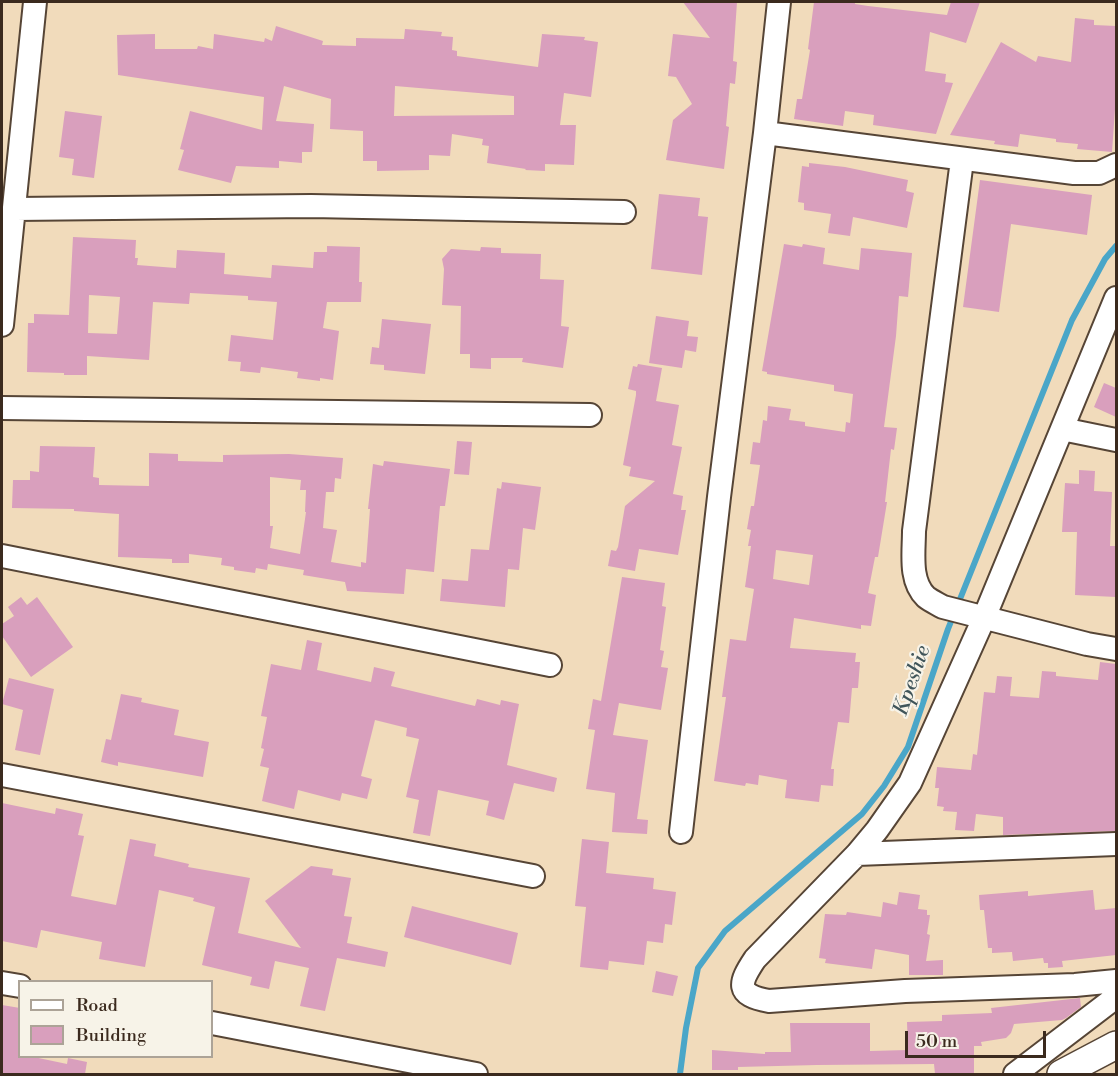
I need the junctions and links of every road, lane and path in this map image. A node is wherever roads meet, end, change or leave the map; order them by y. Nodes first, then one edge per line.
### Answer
1 (35, 2) edge
2 (779, 2) edge
3 (765, 133) junction
4 (962, 160) junction
5 (1116, 165) edge
6 (15, 209) junction
7 (624, 212) dead end
8 (1116, 298) edge
9 (2, 325) edge
10 (2, 408) edge
11 (590, 415) dead end
12 (1062, 429) junction
13 (1116, 440) edge
14 (2, 556) edge
15 (977, 616) junction
16 (1116, 649) edge
17 (550, 665) dead end
18 (2, 775) edge
19 (681, 832) dead end
20 (1116, 844) edge
21 (857, 854) junction
22 (533, 876) dead end
23 (1116, 981) edge
24 (2, 983) edge
25 (18, 986) edge
26 (1116, 997) edge
27 (213, 1023) edge
28 (1116, 1045) edge
29 (476, 1074) edge
30 (1015, 1074) edge
31 (1061, 1074) edge

1 - 6 street
2 - 3 street
3 - 4 street
3 - 19 street
4 - 5 street
4 - 15 street
6 - 7 street
6 - 9 street
8 - 12 street
10 - 11 street
12 - 13 street
12 - 15 street
14 - 17 street
15 - 16 street
15 - 21 street
18 - 22 street
20 - 21 street
21 - 23 street
24 - 25 street
26 - 30 street
27 - 29 street
28 - 31 street

